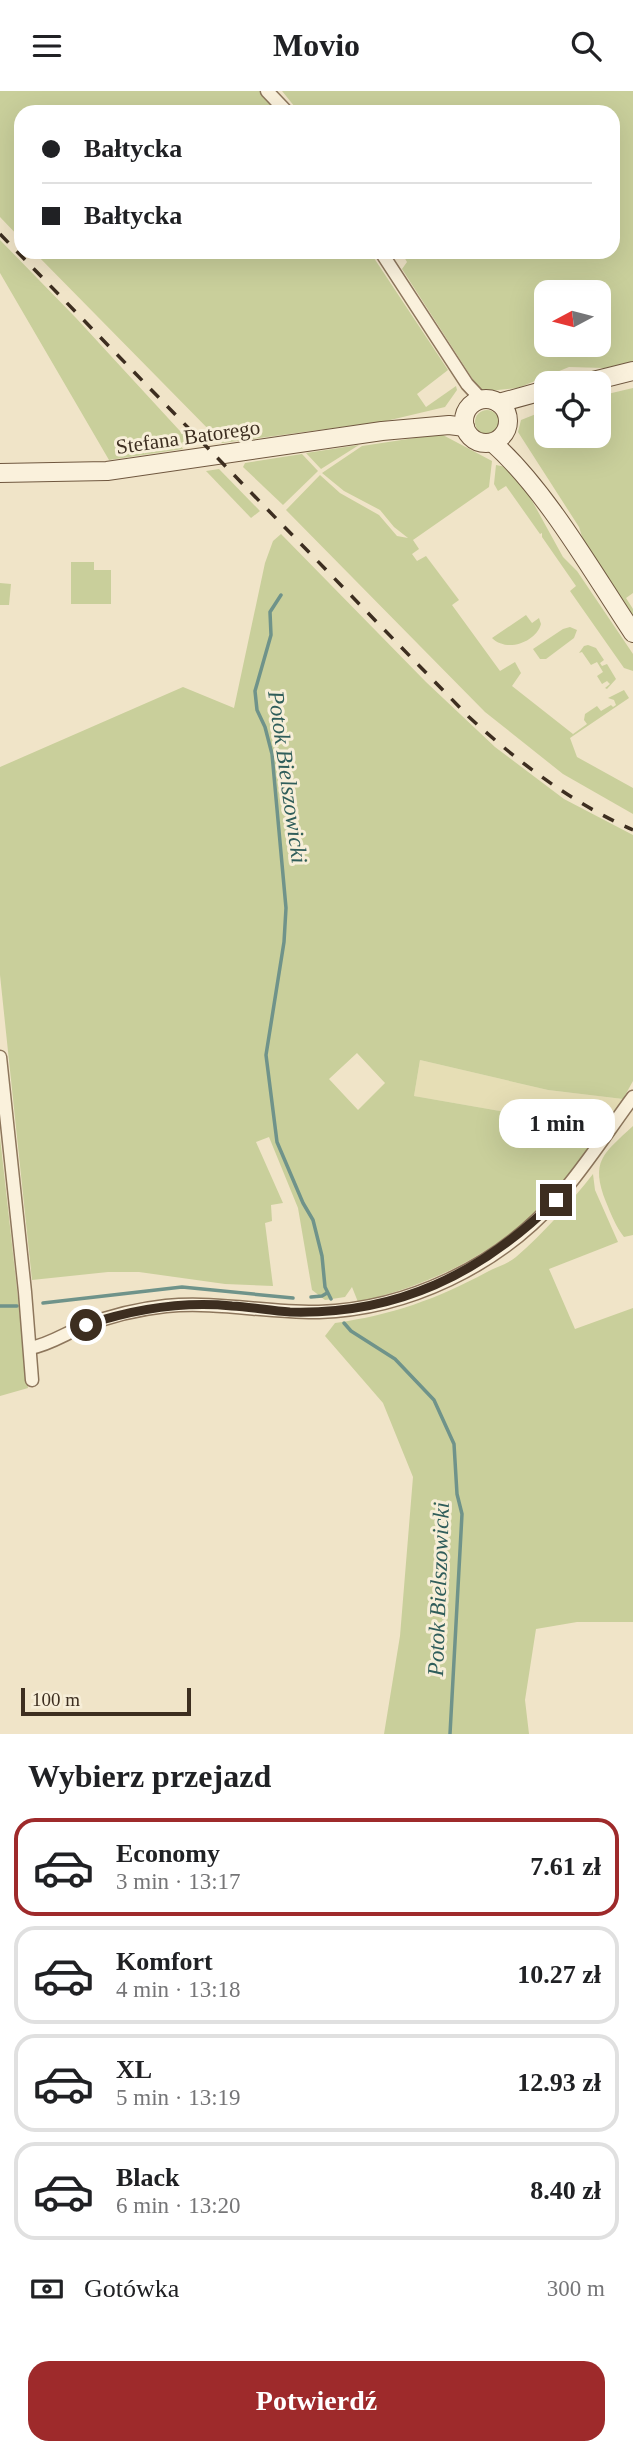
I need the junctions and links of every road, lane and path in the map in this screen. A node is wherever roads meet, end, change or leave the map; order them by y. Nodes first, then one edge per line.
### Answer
1 (267, 91) edge
2 (280, 105) edge
3 (386, 259) edge
4 (633, 372) edge
5 (611, 377) edge
6 (534, 395) edge
7 (534, 401) edge
8 (486, 413) junction
9 (493, 443) junction
10 (0, 473) edge
11 (553, 514) junction
12 (633, 633) edge
13 (0, 1057) edge
14 (633, 1097) edge
15 (30, 1348) junction
16 (32, 1380) dead end

1 - 2 street
3 - 8 street
4 - 5 street
6 - 8 street, Stefana Batorego
7 - 8 street, Stefana Batorego
8 - 9 street
8 - 9 street
8 - 10 street, Stefana Batorego
8 - 11 street
9 - 11 street
11 - 12 street
13 - 15 street
14 - 15 street
15 - 16 street

